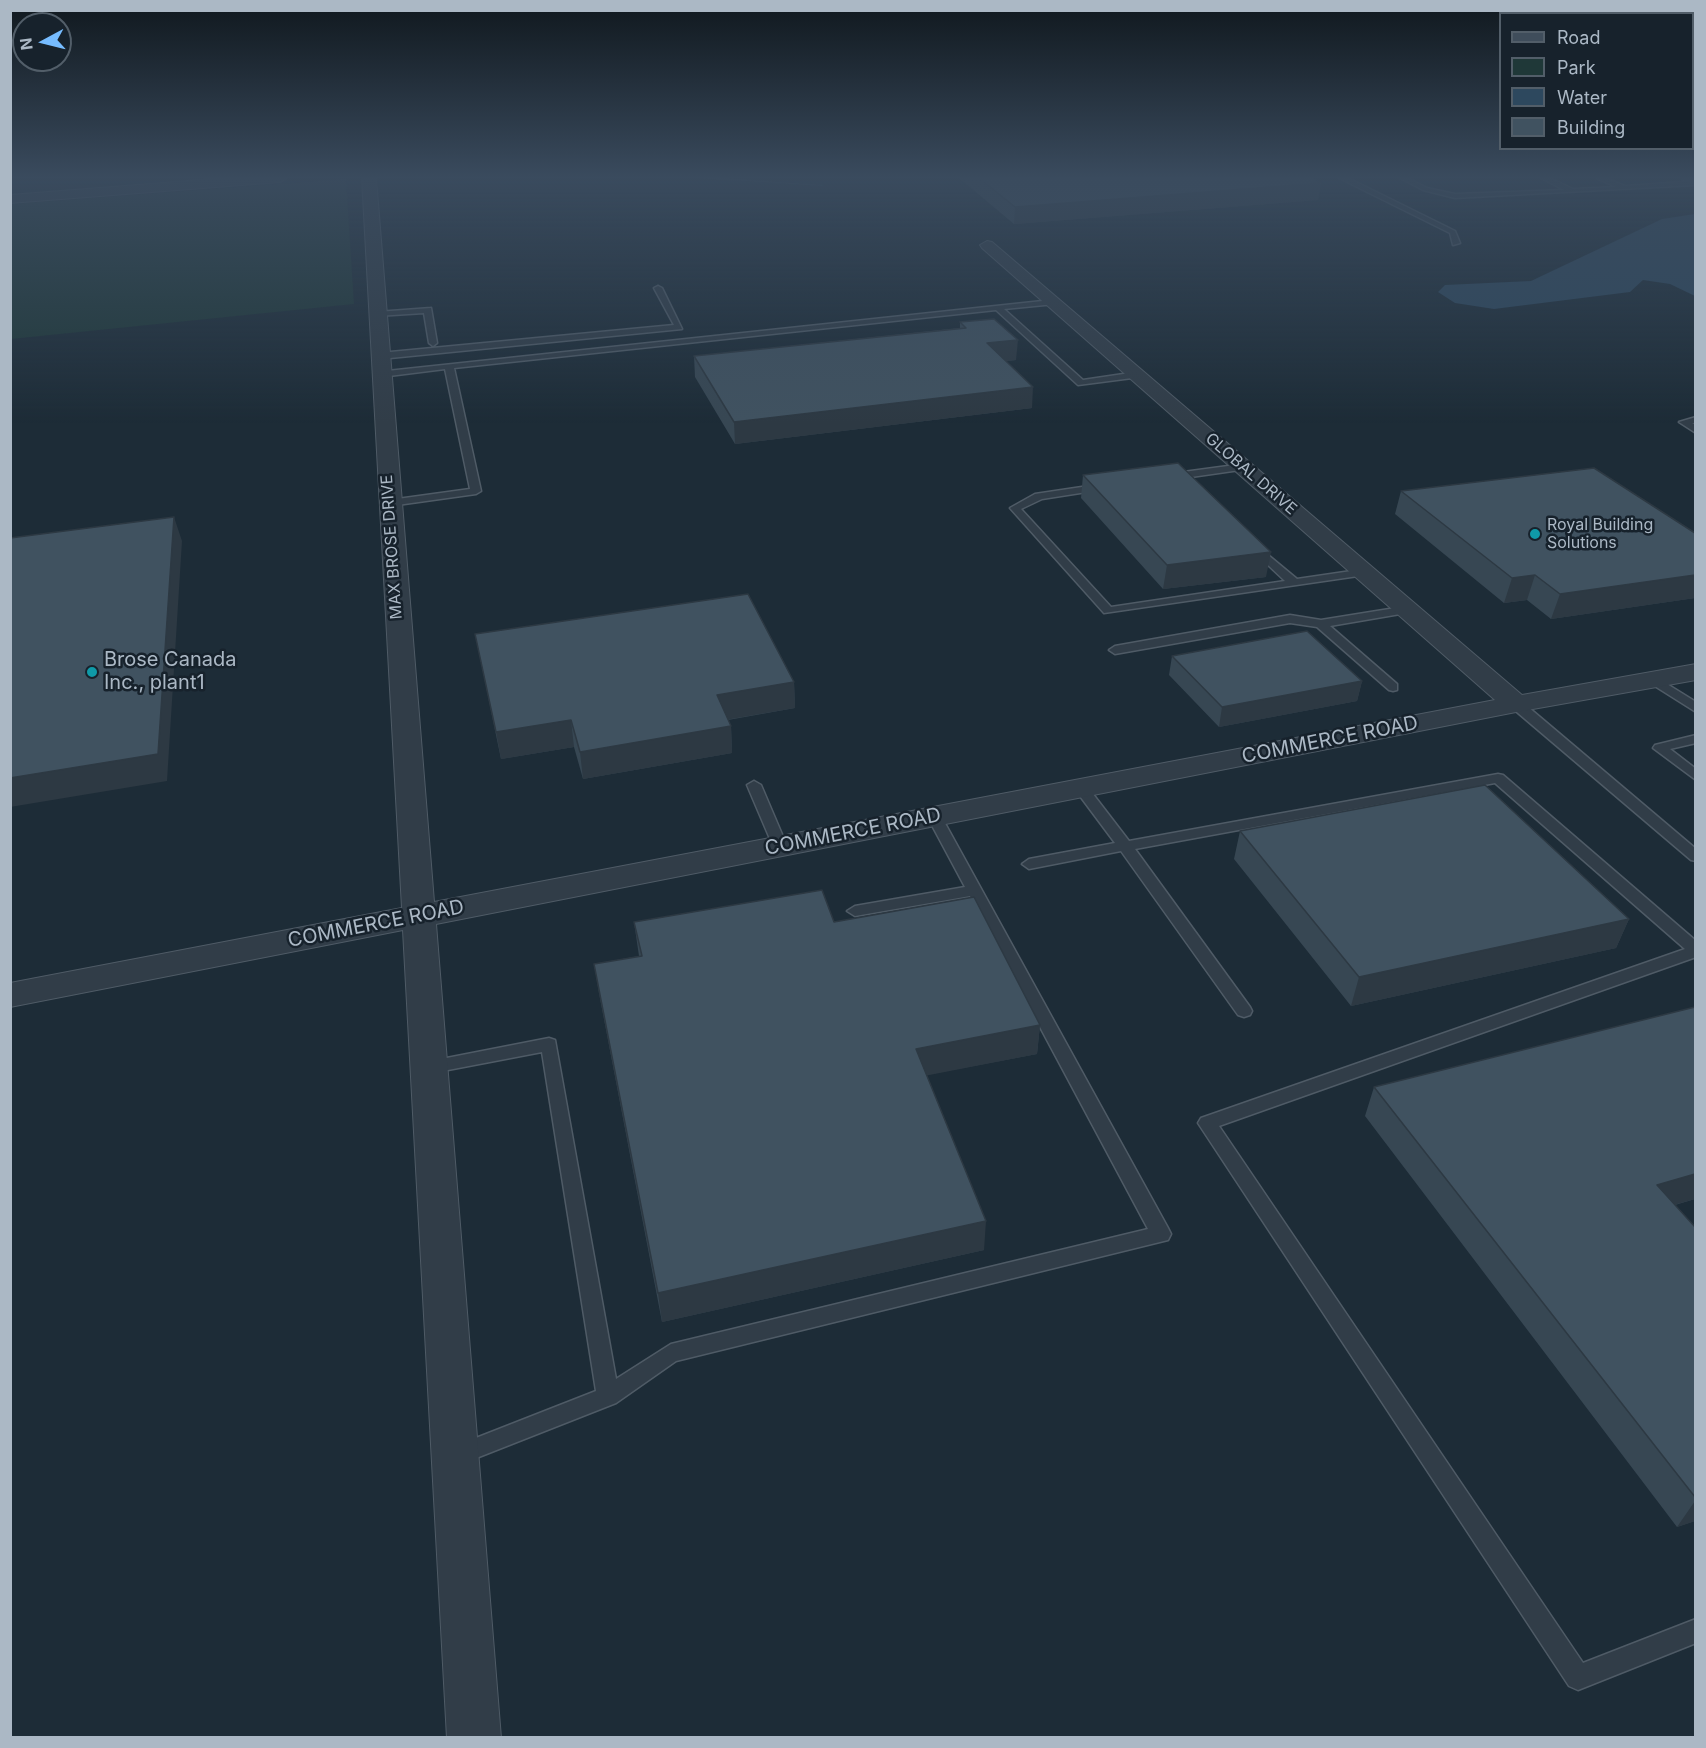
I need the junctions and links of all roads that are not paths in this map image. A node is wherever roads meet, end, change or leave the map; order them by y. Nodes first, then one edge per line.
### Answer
1 (374, 260) edge
2 (1004, 260) edge
3 (658, 288) dead end
4 (1053, 302) junction
5 (998, 308) junction
6 (377, 314) junction
7 (433, 343) dead end
8 (381, 365) junction
9 (449, 366) junction
10 (1137, 375) junction
11 (1695, 420) edge
12 (1695, 430) edge
13 (1243, 467) junction
14 (1119, 484) edge
15 (1193, 491) edge
16 (390, 503) junction
17 (1244, 537) edge
18 (1365, 572) junction
19 (1294, 583) junction
20 (1408, 610) junction
21 (1321, 624) junction
22 (1115, 650) dead end
23 (1695, 672) edge
24 (1654, 680) junction
25 (1393, 687) dead end
26 (1516, 704) junction
27 (1695, 708) edge
28 (1695, 739) edge
29 (1695, 776) edge
30 (754, 785) dead end
31 (1081, 788) junction
32 (934, 816) junction
33 (780, 846) junction
34 (1125, 846) junction
35 (1695, 857) edge
36 (1029, 864) dead end
37 (974, 890) junction
38 (855, 911) dead end
39 (416, 916) junction
40 (1695, 951) edge
41 (10, 995) edge
42 (1244, 1011) dead end
43 (427, 1068) junction
44 (608, 1396) junction
45 (454, 1457) junction
46 (1695, 1630) edge
47 (474, 1737) edge

1 - 6 street, MAX BROSE DRIVE
2 - 4 street, GLOBAL DRIVE
3 - 8 lane
4 - 5 lane
4 - 10 street, GLOBAL DRIVE
5 - 9 lane
5 - 10 lane
6 - 7 lane
6 - 8 street, MAX BROSE DRIVE
8 - 9 lane
8 - 16 street, MAX BROSE DRIVE
9 - 16 lane
10 - 13 street, GLOBAL DRIVE
11 - 12 lane
13 - 15 lane
13 - 18 street, GLOBAL DRIVE
14 - 19 lane
16 - 39 street, MAX BROSE DRIVE
17 - 19 lane
18 - 19 lane
18 - 20 street, GLOBAL DRIVE
20 - 21 lane
20 - 26 street, GLOBAL DRIVE
21 - 22 lane
21 - 25 lane
23 - 24 street, COMMERCE ROAD
24 - 26 street, COMMERCE ROAD
24 - 27 lane
26 - 31 street, COMMERCE ROAD
26 - 35 lane
28 - 29 lane
30 - 33 lane
31 - 32 street, COMMERCE ROAD
31 - 34 lane
32 - 33 street, COMMERCE ROAD
32 - 37 lane
33 - 39 street, COMMERCE ROAD
34 - 36 lane
34 - 40 lane
34 - 42 lane
37 - 38 lane
37 - 44 lane
39 - 41 street, COMMERCE ROAD
39 - 43 street, MAX BROSE DRIVE
40 - 46 lane
43 - 44 lane
43 - 45 street, MAX BROSE DRIVE
44 - 45 lane
45 - 47 street, MAX BROSE DRIVE

